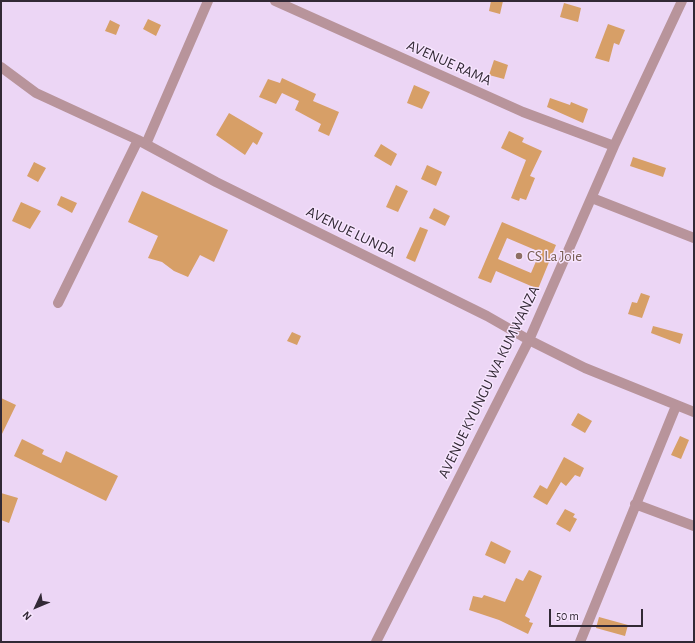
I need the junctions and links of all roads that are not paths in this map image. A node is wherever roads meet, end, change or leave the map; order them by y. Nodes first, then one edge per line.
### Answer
1 (208, 1) edge
2 (275, 1) edge
3 (682, 1) edge
4 (1, 67) edge
5 (142, 142) junction
6 (614, 146) junction
7 (592, 198) junction
8 (694, 238) edge
9 (58, 303) dead end
10 (529, 340) junction
11 (676, 406) junction
12 (694, 412) edge
13 (635, 504) junction
14 (694, 526) edge
15 (376, 642) edge
16 (580, 642) edge

1 - 5 street
2 - 6 street, AVENUE RAMA
3 - 6 street, AVENUE KYUNGU WA KUMWANZA
4 - 5 street, AVENUE LUNDA
5 - 9 street
5 - 10 street, AVENUE LUNDA
6 - 7 street, AVENUE KYUNGU WA KUMWANZA
7 - 8 street
7 - 10 street, AVENUE KYUNGU WA KUMWANZA
10 - 11 street, AVENUE LUNDA
10 - 15 street, AVENUE KYUNGU WA KUMWANZA
11 - 12 street, AVENUE LUNDA
11 - 13 street
13 - 14 street
13 - 16 street

